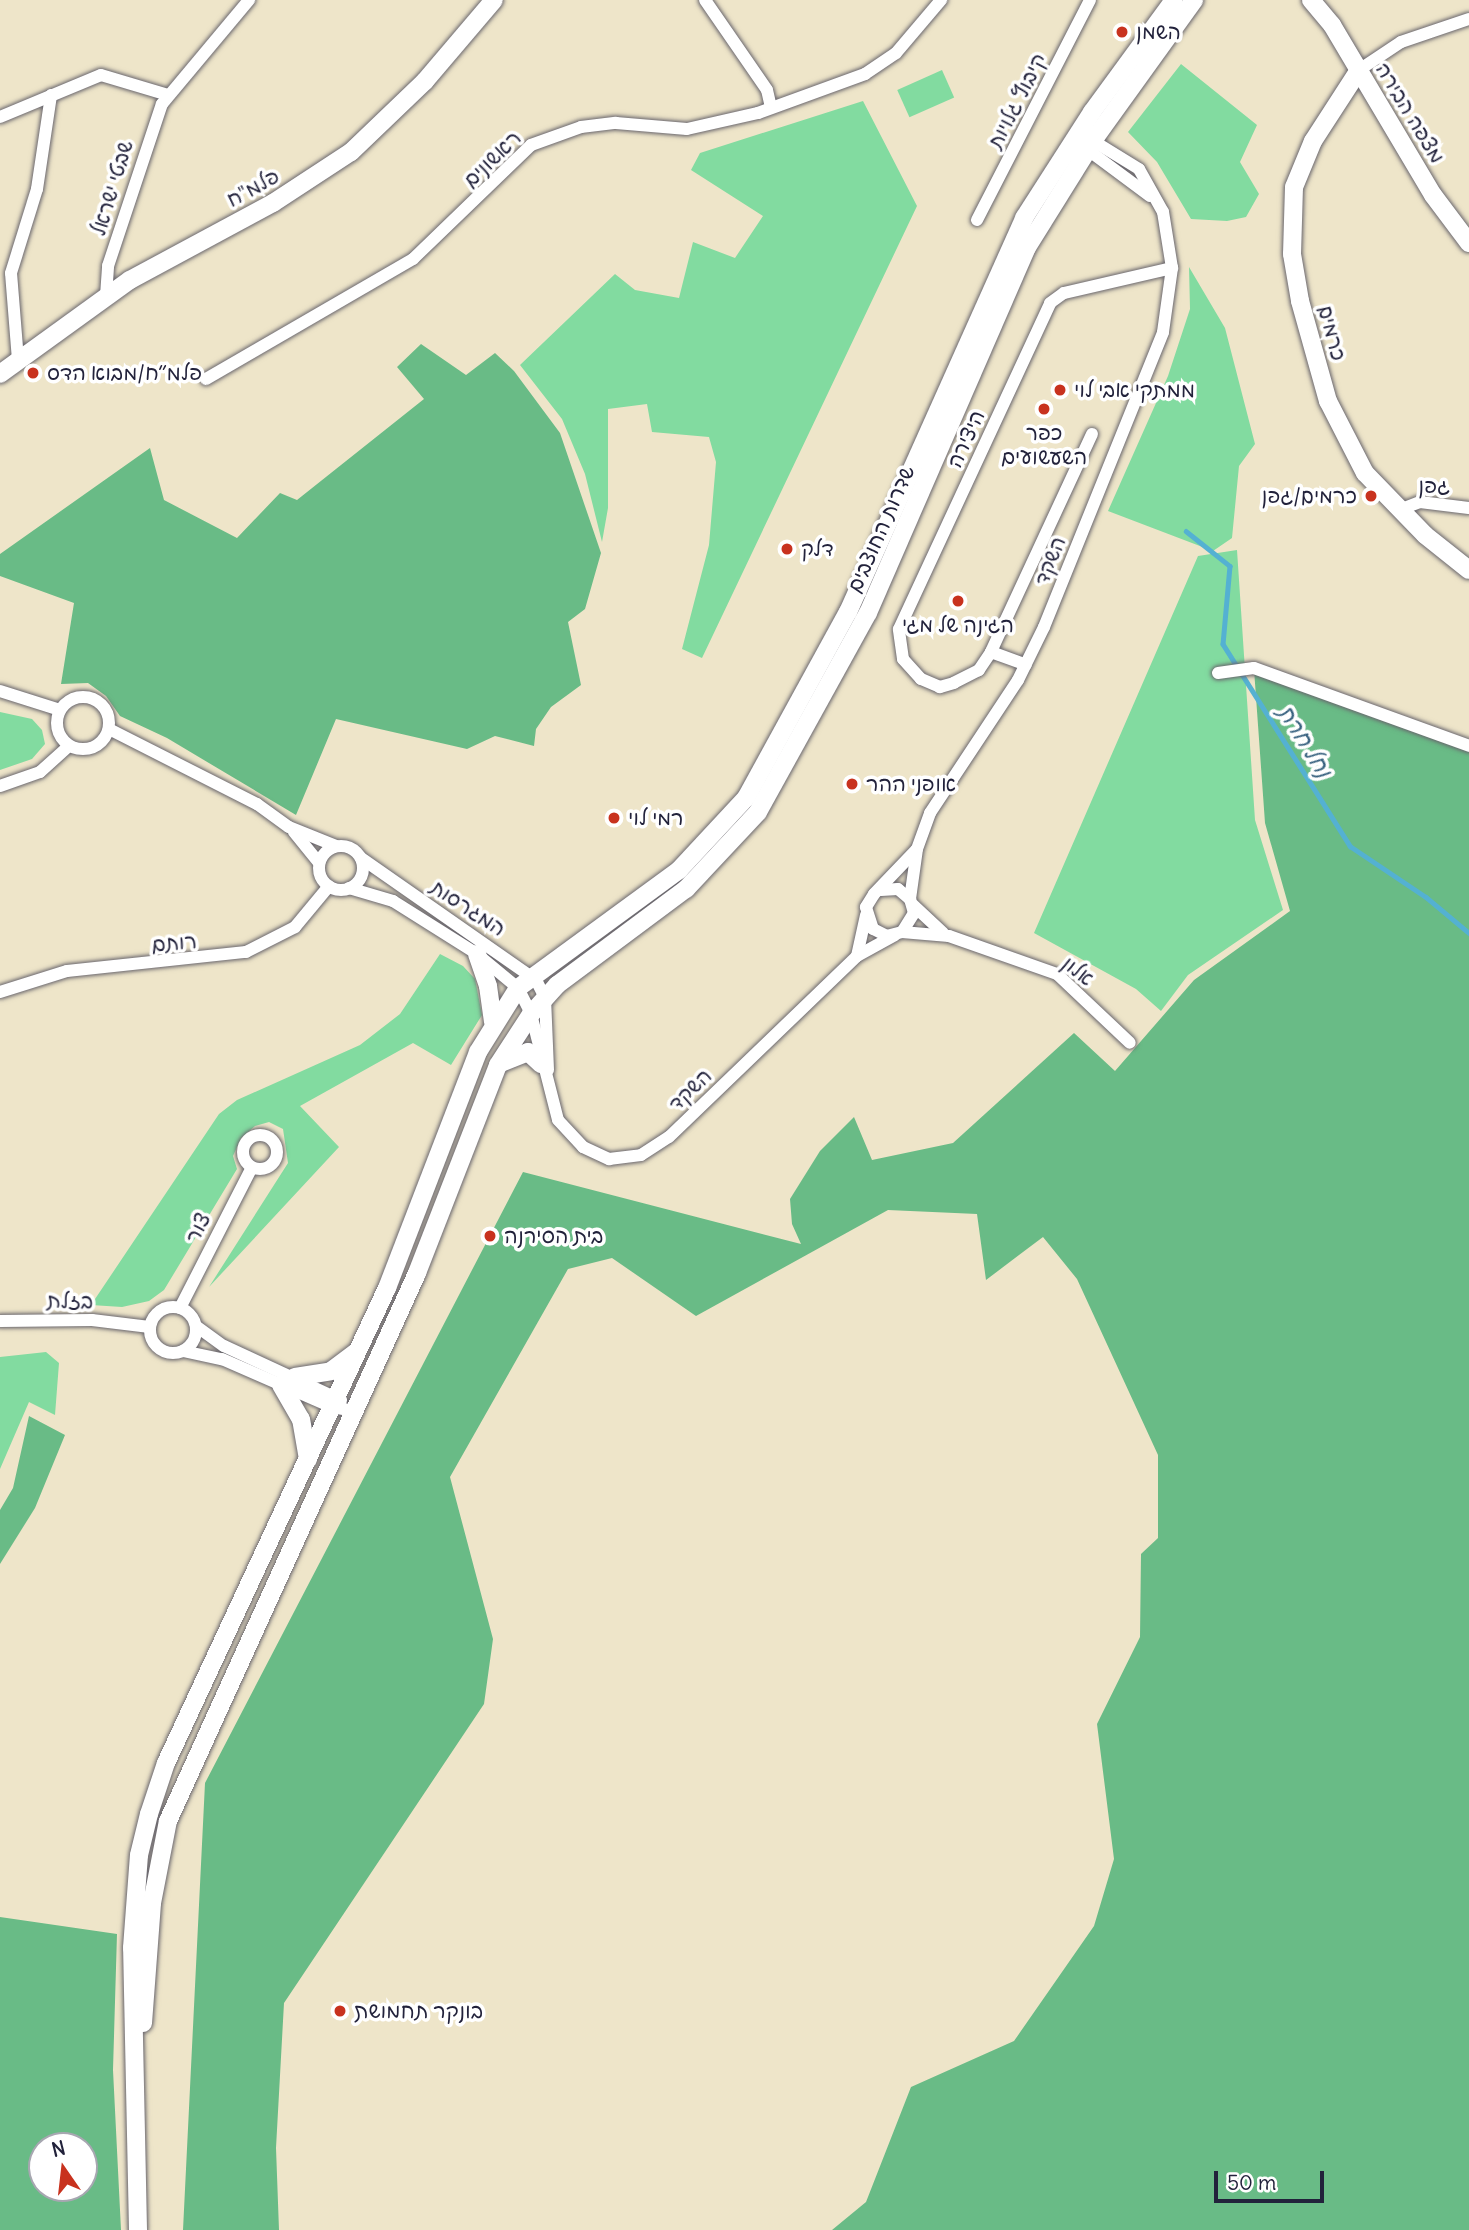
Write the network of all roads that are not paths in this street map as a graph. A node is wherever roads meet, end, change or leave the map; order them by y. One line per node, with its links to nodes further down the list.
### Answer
1 (248, 0): 12 (street, שבטי ישראל)
2 (494, 0): 19 (main road, פלמ"ח)
3 (705, 0): 13 (street)
4 (941, 0): 13 (street, ראשונים)
5 (1090, 0): 16 (street, קיבוץ גלויות)
6 (1174, 0): 15 (main road, שדרות החוצבים)
7 (1194, 0): 15 (main road, שדרות החוצבים)
8 (1311, 1): 10 (main road, מצפה הבירה)
9 (1469, 19): 10 (street)
10 (1359, 70): 17 (main road, מצפה הבירה); 25 (main road, כרמים)
11 (51, 95): 12 (street); 14 (street); 20 (street)
12 (167, 95): 19 (street, שבטי ישראל)
13 (771, 108): 22 (street, ראשונים)
14 (0, 117)
15 (1086, 141): 18 (street); 50 (main road, שדרות החוצבים); 52 (main road, שדרות החוצבים)
16 (977, 220)
17 (1469, 243)
18 (1172, 268): 27 (street, היצירה); 28 (street, השקד)
19 (106, 296): 20 (main road, פלמ"ח)
20 (18, 360): 21 (main road, פלמ"ח)
21 (0, 374)
22 (206, 379)
23 (1092, 433): 27 (street, היצירה)
24 (1469, 508): 25 (street, גפן)
25 (1399, 510): 26 (main road, כרמים)
26 (1469, 570)
27 (991, 652): 28 (street)
28 (1026, 665): 38 (street, השקד)
29 (1218, 673): 34 (street)
30 (0, 691): 31 (street)
31 (60, 710): 32 (street); 33 (street)
32 (109, 729): 33 (street); 36 (street)
33 (69, 746): 35 (street)
34 (1469, 746)
35 (0, 786)
36 (289, 827): 37 (street); 40 (street)
37 (336, 846): 39 (street); 40 (street)
38 (917, 849): 43 (street, השקד); 44 (street, השקד)
39 (361, 858): 42 (street); 50 (street, המגרסות)
40 (319, 863): 41 (street)
41 (329, 886): 42 (street); 51 (street, רותם)
42 (349, 888): 48 (street, המגרסות)
43 (881, 890): 44 (street); 45 (street)
44 (911, 902): 46 (street); 47 (street, אלון)
45 (866, 915): 46 (street); 49 (street)
46 (899, 934): 47 (street, אלון); 49 (street, השקד)
47 (949, 936): 55 (street, אלון)
48 (477, 954): 50 (street, המגרסות); 54 (main road)
49 (857, 956): 58 (street, השקד)
50 (524, 982): 52 (street, המגרסות); 53 (street, המגרסות); 54 (main road, שדרות החוצבים)
51 (0, 992)
52 (545, 998): 53 (main road, שדרות החוצבים); 58 (street, השקד)
53 (531, 1014): 56 (street, השקד); 57 (main road, שדרות החוצבים)
54 (493, 1022): 64 (main road, שדרות החוצבים)
55 (1130, 1043)
56 (541, 1064): 57 (main road); 58 (street, השקד)
57 (498, 1065): 68 (main road, שדרות החוצבים)
58 (549, 1088)
59 (251, 1167): 60 (street, צור)
60 (180, 1308): 62 (street); 63 (street)
61 (0, 1321): 62 (street, בזלת)
62 (144, 1326): 65 (street)
63 (196, 1326): 65 (street); 66 (street)
64 (360, 1349): 66 (main road); 67 (main road, שדרות החוצבים)
65 (183, 1351): 66 (street)
66 (288, 1381): 67 (street); 69 (main road)
67 (335, 1402): 68 (street); 69 (main road, שדרות החוצבים)
68 (355, 1411): 70 (main road, שדרות החוצבים)
69 (308, 1459): 70 (main road, שדרות החוצבים)
70 (134, 2145): 71 (main road)
71 (138, 2230)

